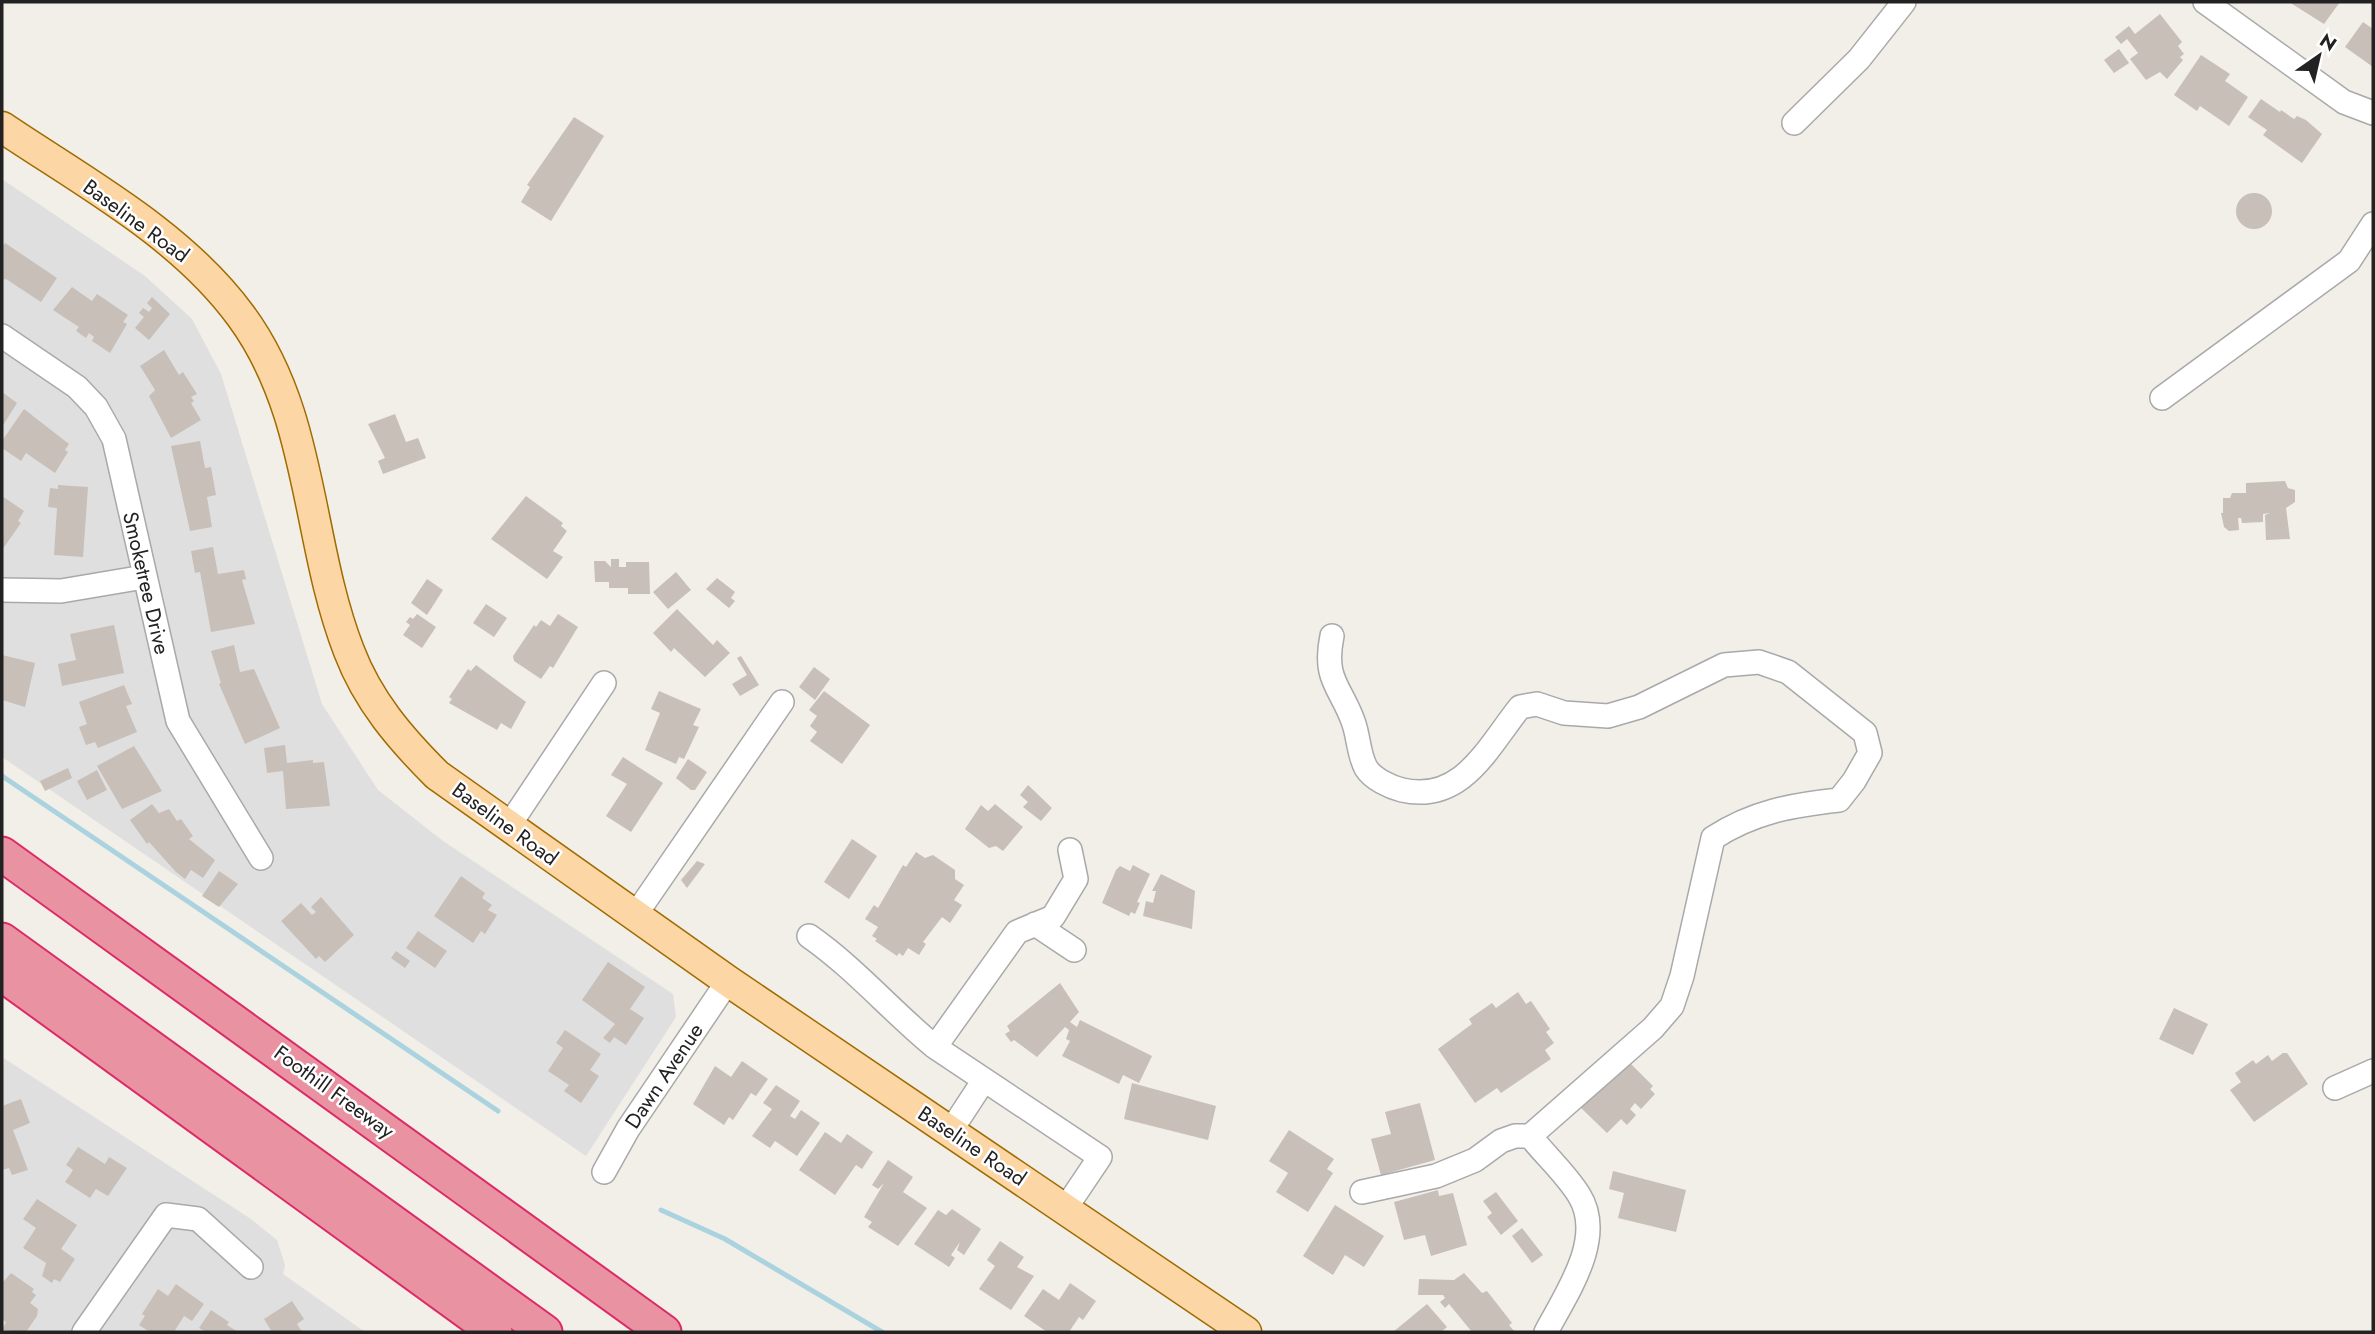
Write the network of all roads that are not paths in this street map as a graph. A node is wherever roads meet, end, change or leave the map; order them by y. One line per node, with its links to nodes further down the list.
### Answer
1 (1903, 2): 4 (street)
2 (2205, 2): 3 (street)
3 (2373, 113)
4 (1794, 123)
5 (2, 127): 14 (main road, Baseline Road)
6 (2373, 224): 8 (street)
7 (2, 336): 9 (street, Smoketree Drive)
8 (2162, 398)
9 (144, 577): 10 (street); 17 (street, Smoketree Drive)
10 (2, 590)
11 (1332, 636): 31 (street)
12 (604, 683): 14 (street)
13 (782, 702): 19 (street)
14 (508, 827): 19 (main road, Baseline Road)
15 (1070, 850): 20 (street)
16 (2, 855): 40 (highway, Foothill Freeway)
17 (261, 858)
18 (2, 879): 39 (highway)
19 (634, 917): 25 (main road, Baseline Road)
20 (1035, 924): 23 (street); 26 (street)
21 (809, 936): 26 (street)
22 (2, 940): 38 (highway)
23 (1074, 950)
24 (2, 974): 37 (highway)
25 (727, 981): 30 (main road, Baseline Road); 32 (street, Dawn Avenue)
26 (936, 1047): 28 (street)
27 (2373, 1071): 29 (street)
28 (984, 1080): 30 (street); 34 (street)
29 (2335, 1088)
30 (950, 1132): 34 (main road, Baseline Road)
31 (1530, 1136): 33 (street); 42 (street)
32 (604, 1172)
33 (1362, 1192)
34 (1065, 1209): 41 (main road, Baseline Road)
35 (251, 1267): 36 (street)
36 (84, 1332)
37 (495, 1332)
38 (545, 1332)
39 (628, 1332)
40 (664, 1332)
41 (1246, 1332)
42 (1546, 1332)

